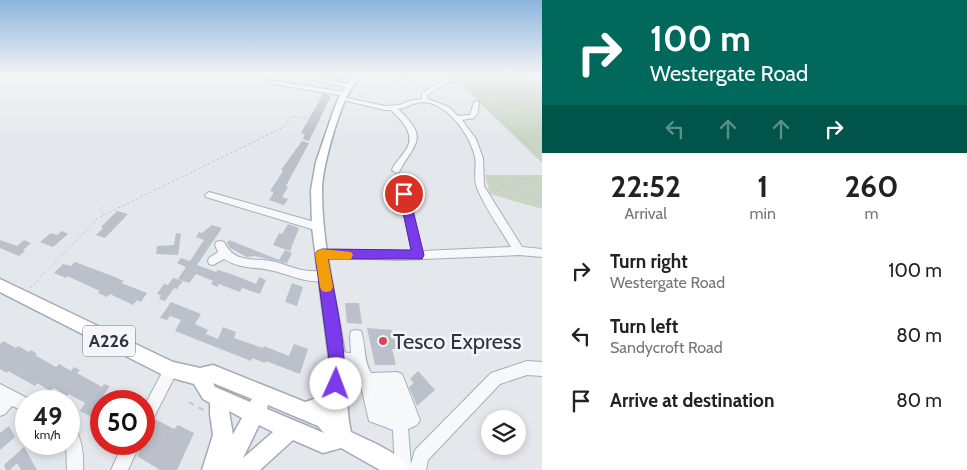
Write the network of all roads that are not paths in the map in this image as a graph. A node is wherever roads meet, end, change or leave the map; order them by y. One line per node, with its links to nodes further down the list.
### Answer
1 (348, 96): 13 (main road)
2 (351, 96): 6 (street)
3 (424, 96): 4 (street)
4 (425, 100): 6 (street); 7 (street)
5 (480, 102): 7 (street)
6 (394, 109): 8 (street)
7 (457, 118): 14 (street)
8 (396, 170)
9 (404, 194): 17 (street)
10 (209, 196): 11 (street)
11 (220, 198): 12 (street); 13 (street)
12 (213, 207)
13 (318, 227): 16 (main road)
14 (519, 251): 15 (street); 17 (street)
15 (542, 253)
16 (322, 254): 17 (street); 19 (main road)
17 (418, 255)
18 (213, 261): 19 (street)
19 (325, 276): 22 (main road)
20 (0, 285): 25 (main road, A226)
21 (356, 336): 23 (street)
22 (337, 359): 23 (street); 28 (main road)
23 (359, 360): 27 (street)
24 (542, 369): 48 (street)
25 (171, 370): 26 (main road, A226); 32 (street)
26 (200, 377): 30 (main road, A226); 31 (main road)
27 (379, 379): 36 (street); 36 (street)
28 (336, 384): 34 (main road); 38 (main road)
29 (5, 394): 33 (street)
30 (264, 395): 34 (main road, A226); 35 (main road)
31 (220, 398): 35 (main road); 43 (main road)
32 (155, 401)
33 (0, 409)
34 (305, 411): 38 (main road, A226)
35 (256, 414): 37 (main road); 44 (main road)
36 (394, 423): 47 (street)
37 (291, 429): 38 (main road); 45 (main road)
38 (342, 438): 46 (main road, A226)
39 (76, 455): 41 (street)
40 (126, 455): 42 (street)
41 (75, 470)
42 (120, 470)
43 (212, 470)
44 (226, 470)
45 (245, 470)
46 (399, 470)
47 (403, 470)
48 (418, 470)

